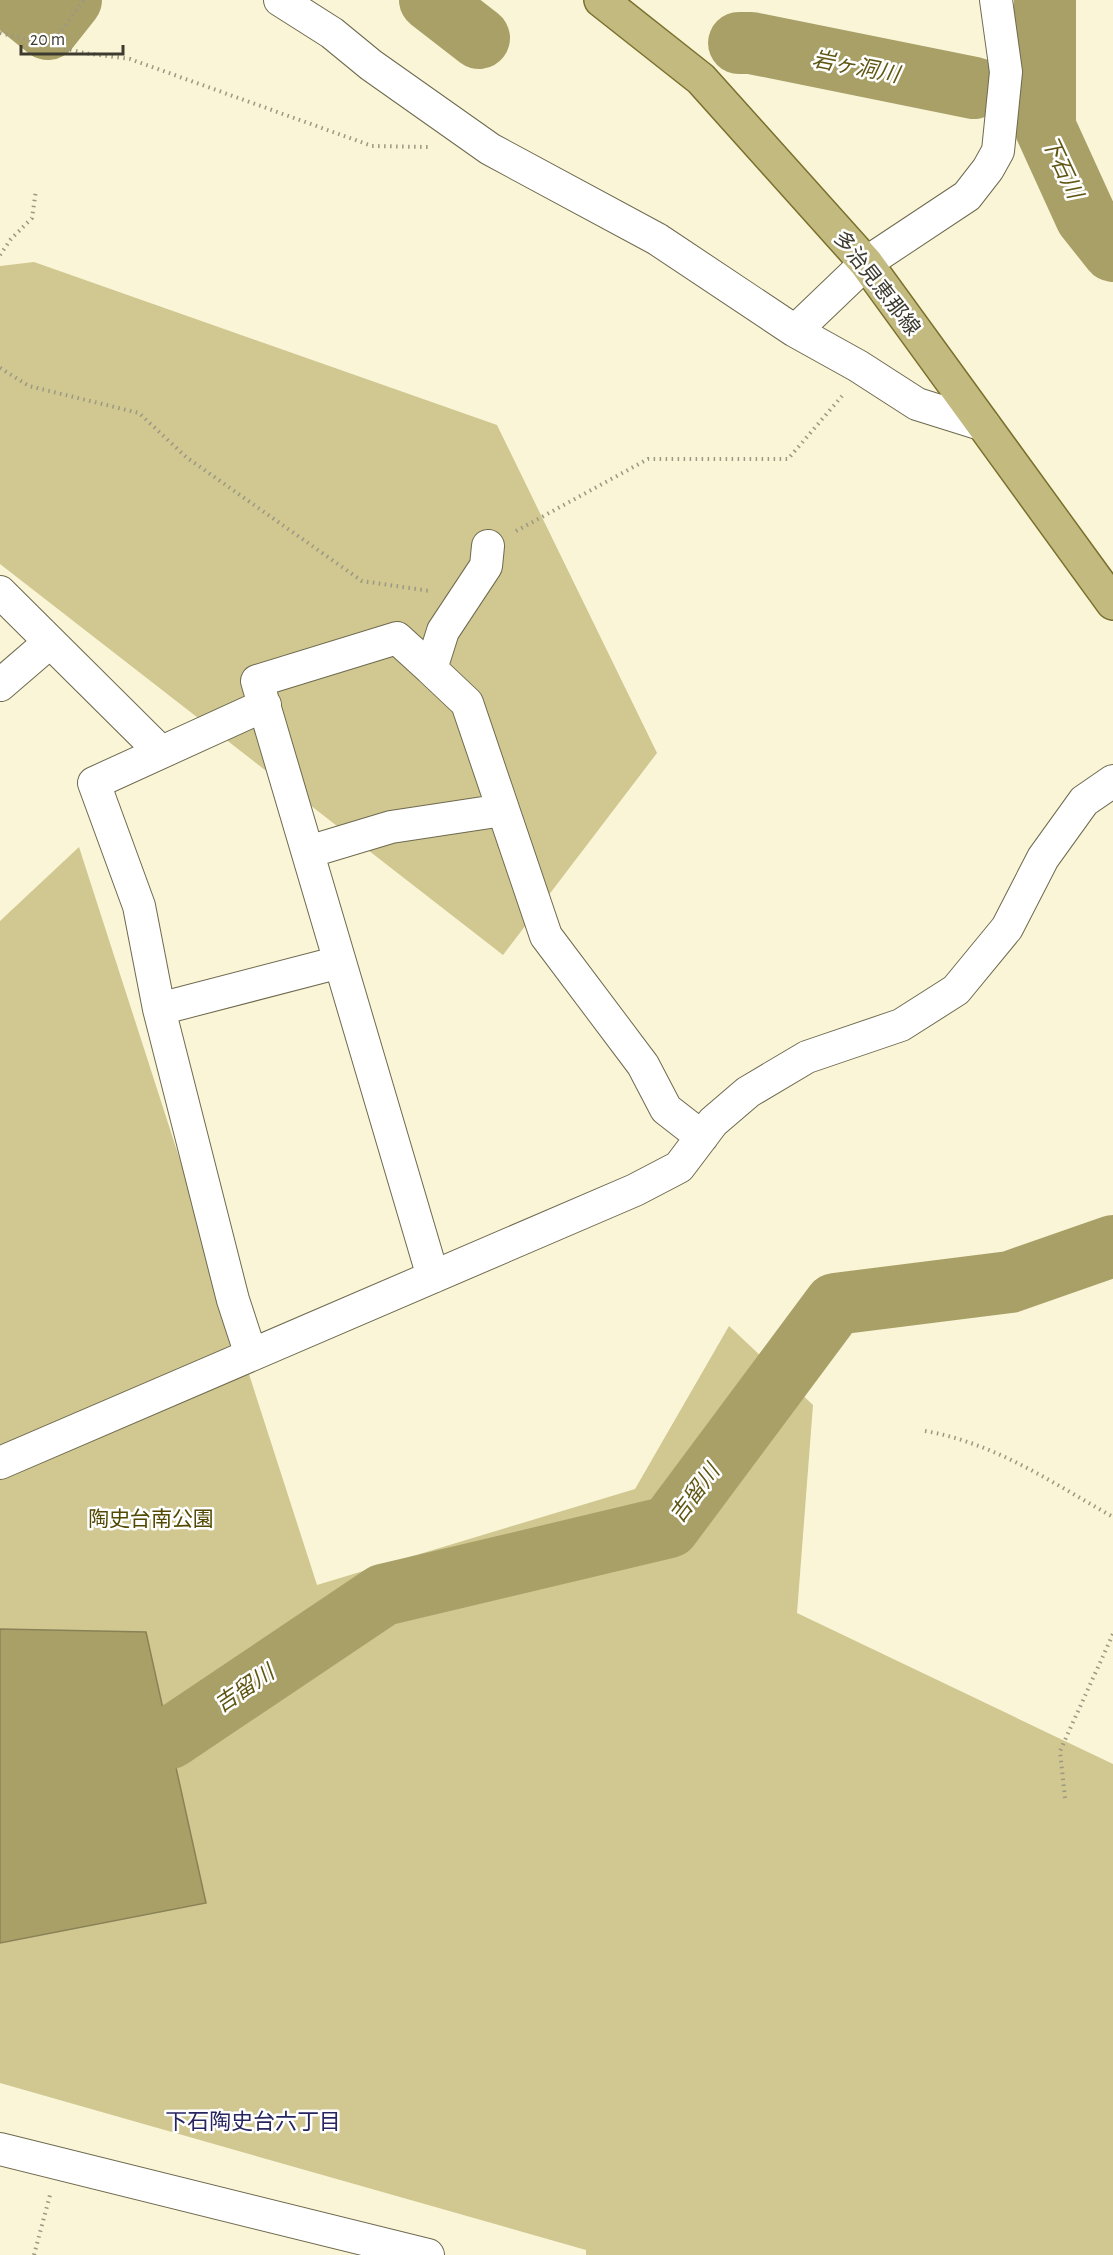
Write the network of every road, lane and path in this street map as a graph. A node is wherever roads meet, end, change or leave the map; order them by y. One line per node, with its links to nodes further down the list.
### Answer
1 (84, 0): 6 (path)
2 (280, 0): 11 (street)
3 (601, 0): 10 (main road, 多治見恵那線)
4 (996, 0): 10 (street)
5 (0, 33): 6 (path)
6 (51, 45): 7 (path)
7 (431, 147)
8 (36, 190): 9 (path)
9 (0, 255)
10 (866, 263): 11 (street); 14 (main road, 多治見恵那線)
11 (795, 331): 14 (street)
12 (0, 368): 17 (path)
13 (846, 388): 15 (path)
14 (984, 425): 18 (main road, 多治見恵那線)
15 (488, 546): 20 (street)
16 (0, 592): 19 (street)
17 (437, 592)
18 (1113, 603)
19 (50, 642): 21 (street); 23 (street)
20 (431, 669): 22 (street); 25 (street)
21 (0, 685)
22 (264, 705): 23 (street); 26 (street)
23 (160, 752): 28 (street)
24 (1113, 782): 29 (street)
25 (503, 810): 26 (street); 29 (street)
26 (308, 852): 27 (street)
27 (340, 962): 28 (street); 30 (street)
28 (159, 1010): 31 (street)
29 (702, 1137): 30 (street)
30 (433, 1277): 31 (street)
31 (251, 1355): 33 (street)
32 (925, 1431): 34 (path)
33 (0, 1463)
34 (1113, 1517)
35 (1113, 1634): 36 (path)
36 (1065, 1798)
37 (0, 2149): 38 (street)
38 (57, 2163): 39 (path); 40 (street)
39 (34, 2255)
40 (428, 2255)

